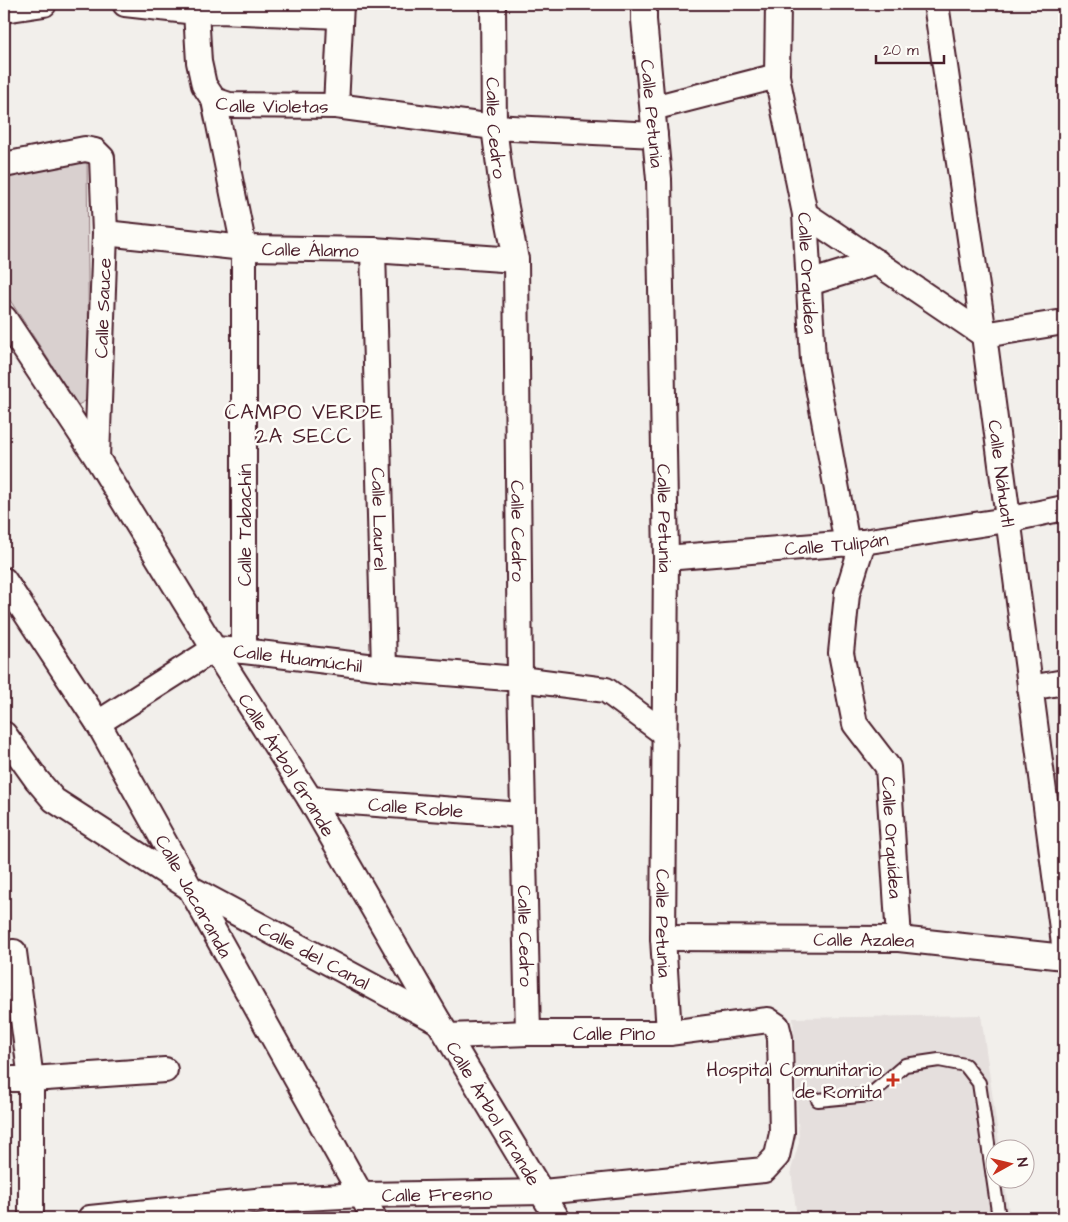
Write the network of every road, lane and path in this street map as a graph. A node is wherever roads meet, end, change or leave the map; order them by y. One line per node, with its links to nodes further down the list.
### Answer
1 (33, 4): 7 (street)
2 (125, 4): 9 (street)
3 (493, 4): 14 (street, Calle Cedro)
4 (644, 4): 13 (street, Calle Petunia)
5 (778, 4): 10 (street, Calle Orquídea)
6 (936, 4): 26 (street, Calle Náhuatl)
7 (4, 10)
8 (341, 10): 9 (street); 12 (street)
9 (196, 12): 11 (street, Calle Violetas)
10 (777, 76): 13 (street); 17 (street, Calle Orquídea)
11 (214, 100): 12 (street, Calle Violetas); 19 (street, Calle Tabachín)
12 (336, 106): 14 (street, Calle Violetas)
13 (653, 108): 15 (street, Calle Petunia)
14 (494, 127): 15 (street, Calle Violetas); 21 (street, Calle Cedro)
15 (655, 134): 31 (street, Calle Petunia)
16 (4, 164): 18 (street, Calle Sauce)
17 (805, 214): 22 (street); 23 (street, Calle Orquídea)
18 (105, 233): 19 (street, Calle Álamo); 27 (street, Calle Sauce)
19 (244, 248): 20 (street, Calle Álamo); 34 (street, Calle Tabachín)
20 (373, 250): 21 (street, Calle Álamo); 35 (street, Calle Laurel)
21 (516, 260): 36 (street, Calle Cedro)
22 (877, 262): 23 (street); 26 (street)
23 (809, 283): 30 (street, Calle Orquídea)
24 (4, 318): 27 (street, Calle Árbol Grande)
25 (1064, 322): 26 (street)
26 (984, 335): 29 (street, Calle Náhuatl)
27 (97, 458): 33 (street, Calle Árbol Grande)
28 (1064, 508): 29 (street, Calle Tulipán)
29 (1007, 520): 30 (street, Calle Tulipán); 38 (street, Calle Náhuatl)
30 (855, 543): 31 (street, Calle Tulipán); 47 (street, Calle Orquídea)
31 (666, 558): 40 (street, Calle Petunia)
32 (4, 580): 39 (street, Calle Jacaranda)
33 (214, 649): 34 (street, Calle Huamúchil); 39 (street, Calle Huamúchil); 42 (street, Calle Árbol Grande)
34 (244, 651): 35 (street, Calle Huamúchil)
35 (384, 668): 36 (street, Calle Huamúchil)
36 (520, 680): 40 (street, Calle Huamúchil); 43 (street, Calle Cedro)
37 (1064, 682): 38 (street)
38 (1030, 688): 44 (street, Calle Náhuatl)
39 (98, 723): 45 (street, Calle Jacaranda)
40 (664, 733): 46 (street, Calle Petunia)
41 (4, 734): 45 (street, Calle del Canal)
42 (310, 799): 43 (street, Calle Roble); 51 (street, Calle Árbol Grande)
43 (522, 815): 53 (street, Calle Cedro)
44 (1059, 865): 48 (street, Calle Náhuatl)
45 (190, 888): 51 (street, Calle del Canal); 60 (street, Calle Jacaranda)
46 (663, 938): 47 (street, Calle Azalea); 52 (street, Calle Petunia)
47 (899, 939): 50 (street, Calle Azalea)
48 (1064, 944)
49 (14, 952): 56 (street)
50 (1064, 957)
51 (444, 1029): 53 (street, Calle Pino); 59 (street, Calle Árbol Grande)
52 (669, 1033): 53 (street, Calle Pino); 58 (street, Calle Pino)
53 (528, 1034)
54 (165, 1070): 56 (street)
55 (4, 1078): 56 (street)
56 (31, 1079): 61 (street)
57 (818, 1100): 65 (lane)
58 (777, 1156): 59 (street, Calle Fresno)
59 (543, 1192): 60 (street, Calle Fresno); 64 (street, Calle Árbol Grande)
60 (362, 1195): 62 (street, Calle Fresno); 63 (street, Calle Jacaranda)
61 (32, 1218)
62 (90, 1218)
63 (374, 1218)
64 (557, 1218)
65 (1000, 1218)

